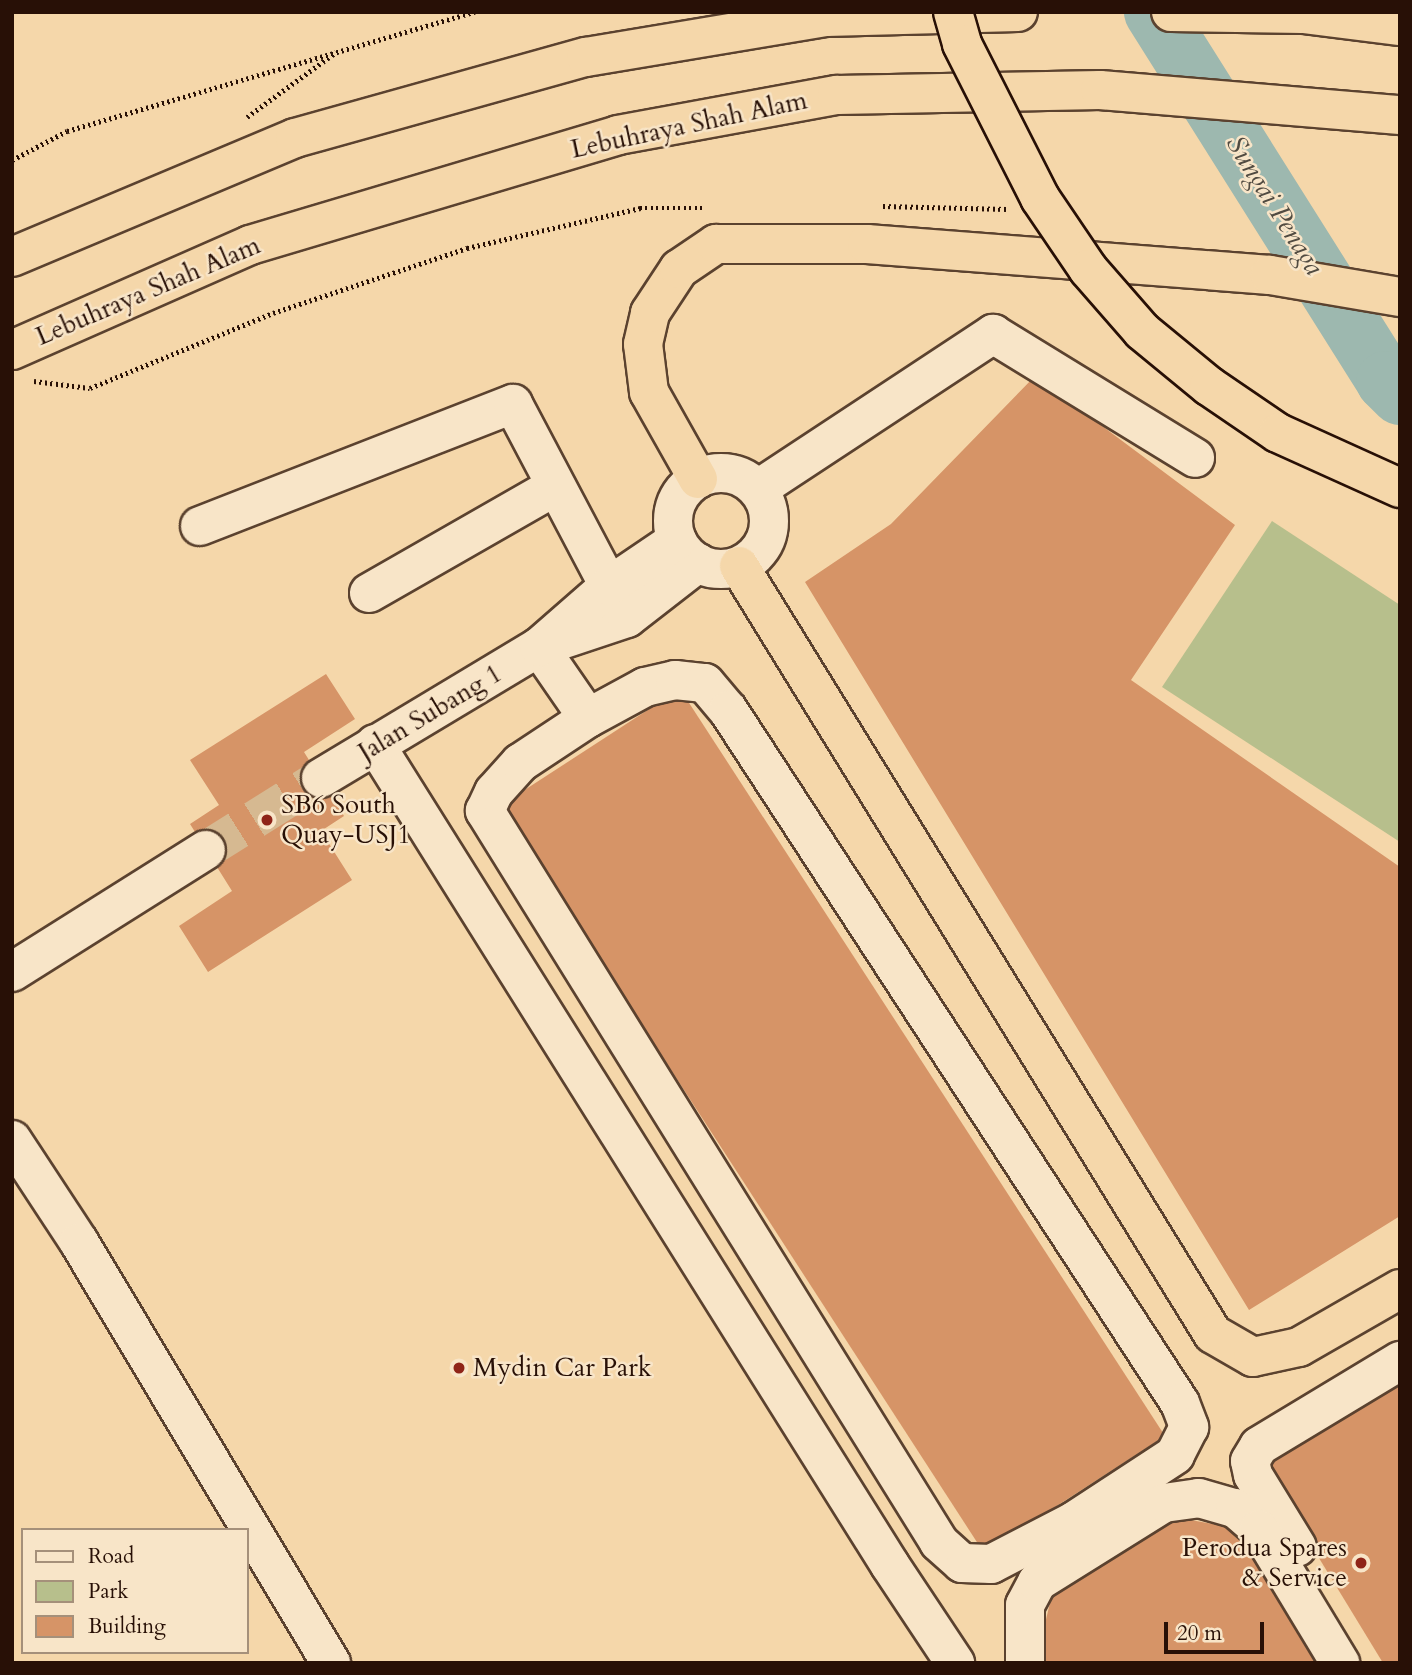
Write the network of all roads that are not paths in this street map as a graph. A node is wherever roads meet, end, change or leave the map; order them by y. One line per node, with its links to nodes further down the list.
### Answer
1 (953, 12): 12 (highway, bridge)
2 (1018, 12): 6 (highway)
3 (1171, 12): 4 (highway)
4 (1400, 26)
5 (1400, 115): 8 (highway, Lebuhraya Shah Alam)
6 (12, 257)
7 (1400, 297): 10 (highway)
8 (19, 365)
9 (1195, 458): 13 (street)
10 (698, 479): 13 (street); 15 (street)
11 (556, 486): 14 (street); 17 (street); 18 (street)
12 (1400, 488)
13 (758, 489): 16 (street)
14 (200, 526)
15 (688, 552): 16 (street); 17 (street); 19 (street)
16 (739, 565): 26 (highway)
17 (609, 586): 19 (street)
18 (369, 593)
19 (539, 647): 20 (street); 21 (street, Jalan Subang 1)
20 (588, 718): 20 (street)
21 (375, 744): 22 (street, Jalan Subang 1); 29 (street)
22 (321, 778)
23 (206, 850): 24 (street)
24 (12, 972)
25 (12, 1140): 28 (street)
26 (1400, 1289)
27 (1400, 1362): 32 (street)
28 (331, 1663)
29 (956, 1663)
30 (1025, 1663): 31 (street)
31 (1340, 1663)
32 (1367, 1663)

